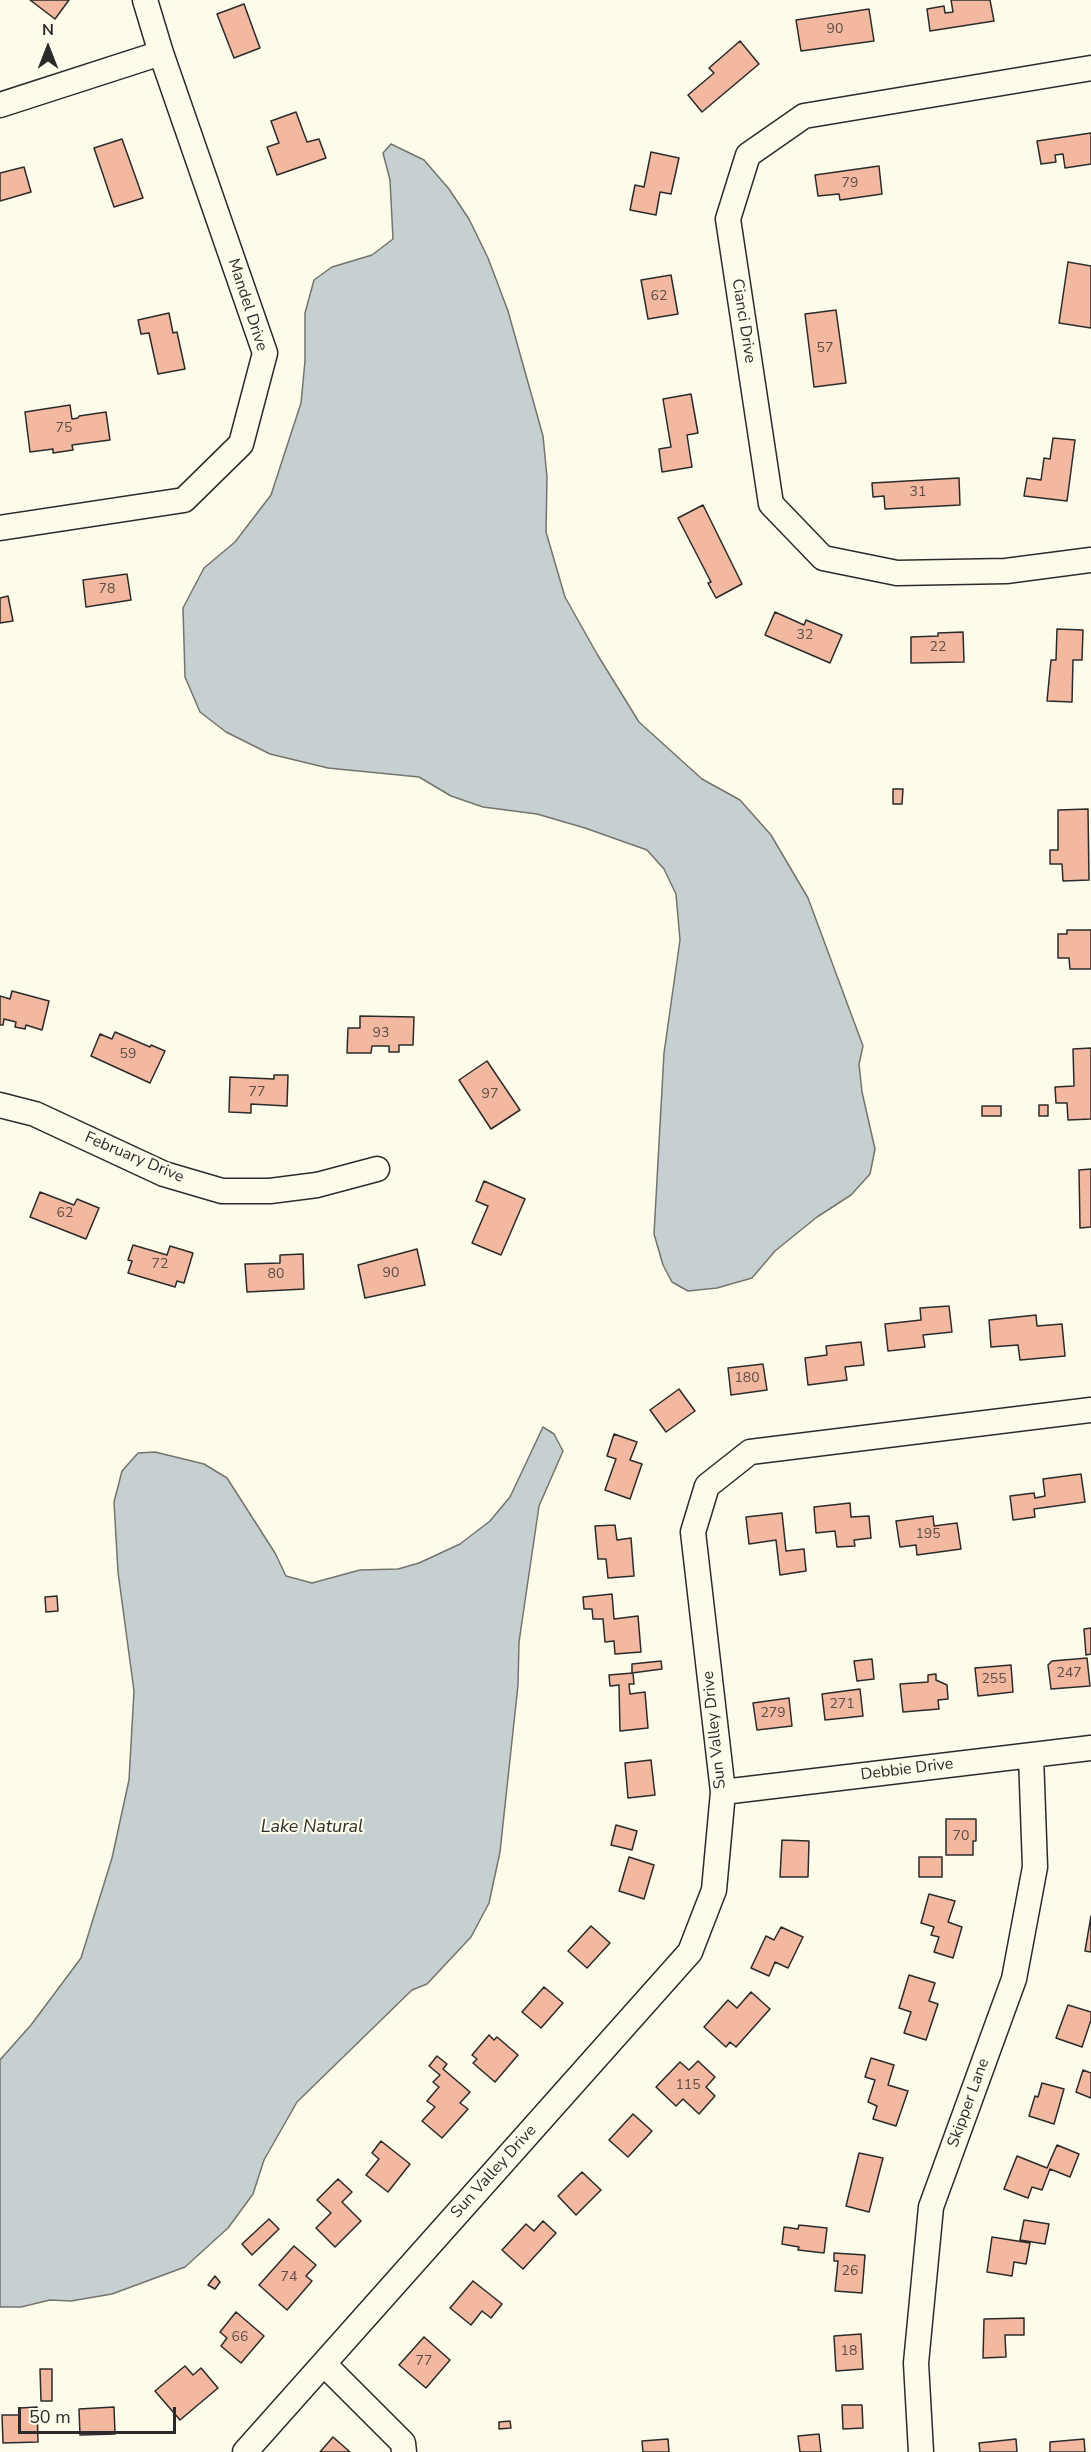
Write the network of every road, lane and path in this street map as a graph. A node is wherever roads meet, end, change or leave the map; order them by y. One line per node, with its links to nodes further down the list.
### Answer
1 (145, 0): 2 (street, Mandel Drive)
2 (161, 53): 4 (street); 5 (street, Mandel Drive)
3 (1091, 68): 6 (street, Cianci Drive)
4 (0, 105)
5 (0, 528)
6 (1091, 560)
7 (0, 1105): 8 (street, February Drive)
8 (377, 1169)
9 (1091, 1410): 12 (street, Sun Valley Drive)
10 (1091, 1748): 11 (street, Debbie Drive)
11 (1031, 1756): 12 (street, Debbie Drive); 16 (street, Skipper Lane)
12 (723, 1792): 13 (street, Sun Valley Drive)
13 (324, 2364): 14 (street, Sun Valley Drive); 15 (street)
14 (245, 2452)
15 (404, 2452)
16 (921, 2452)

